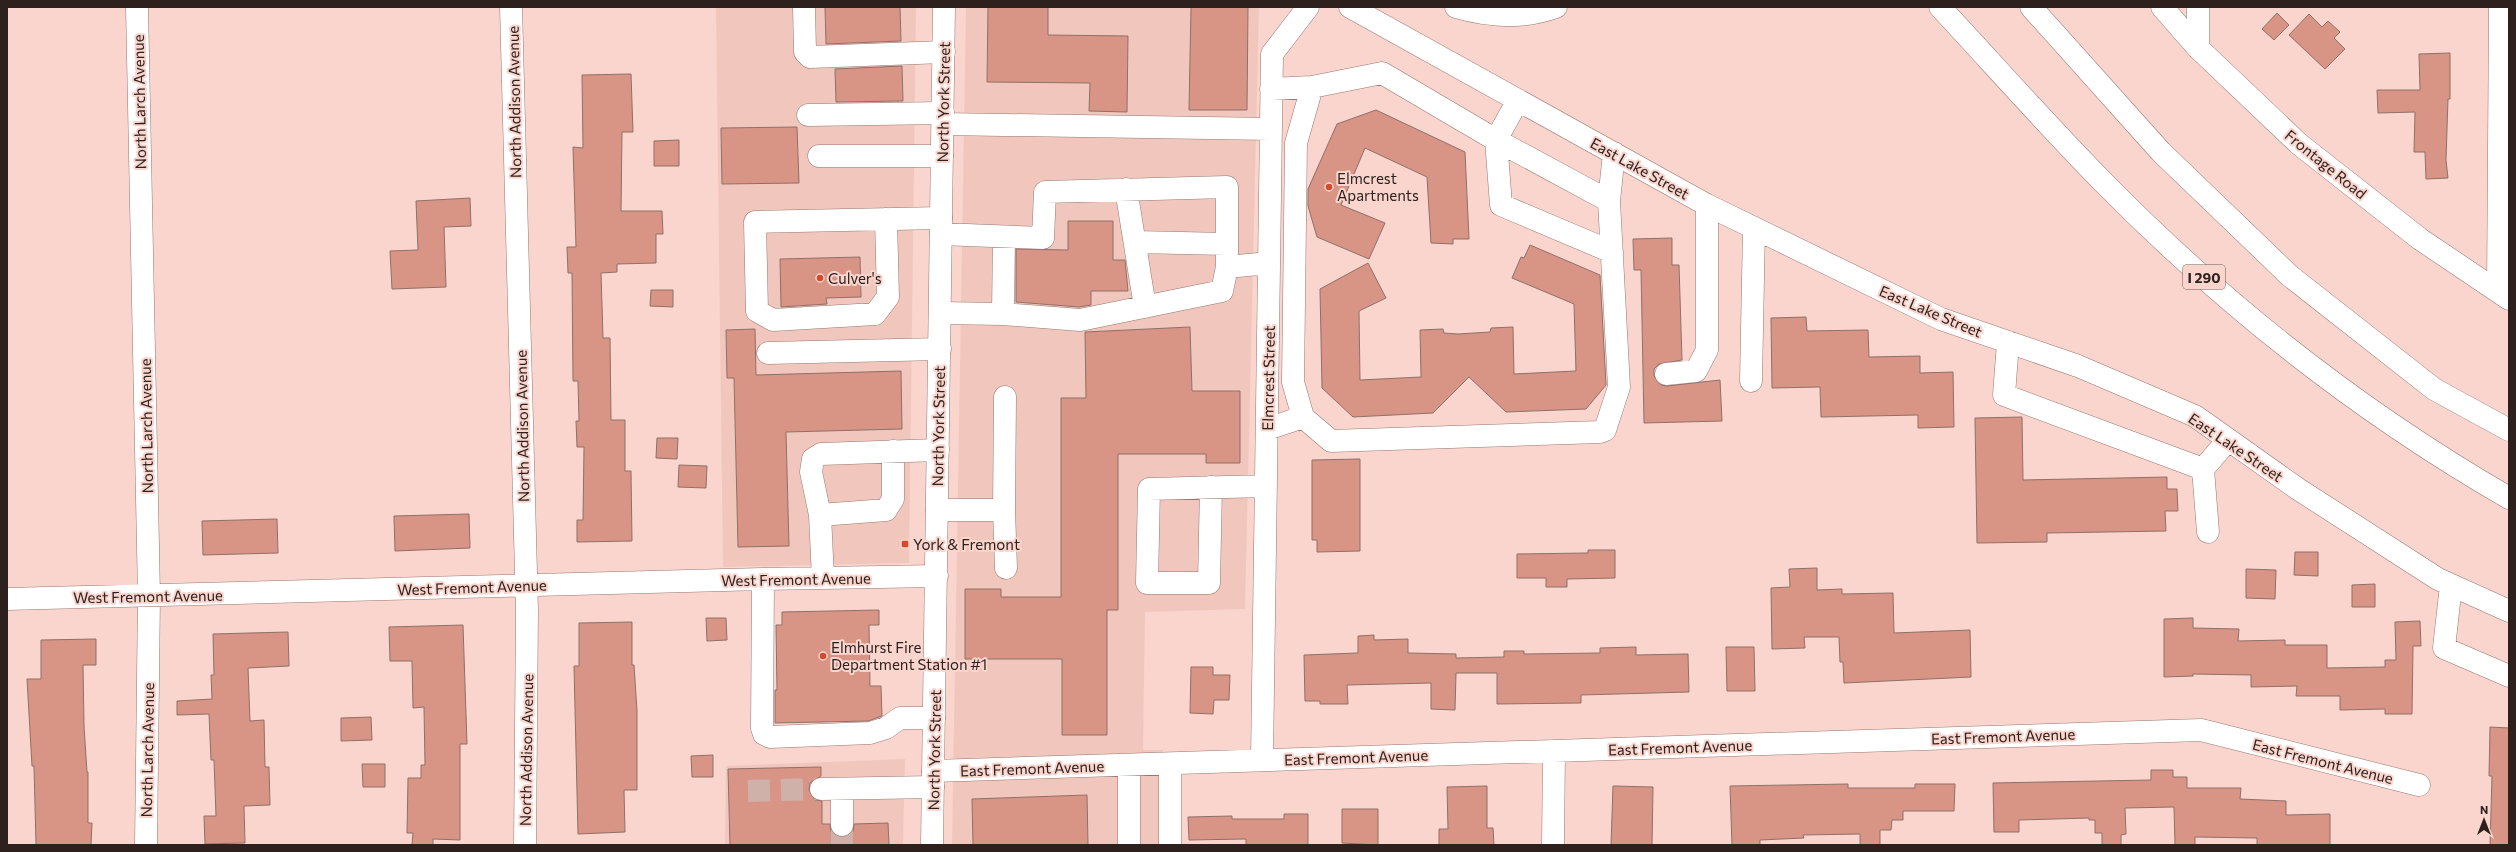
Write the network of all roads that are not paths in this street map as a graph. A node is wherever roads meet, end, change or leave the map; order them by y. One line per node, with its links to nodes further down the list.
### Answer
1 (137, 7): 68 (main road, North Larch Avenue)
2 (511, 7): 66 (main road, North Addison Avenue)
3 (804, 7): 15 (main road)
4 (944, 7): 15 (main road, North York Street)
5 (1308, 7): 17 (main road, Elmcrest Street)
6 (1350, 7): 18 (main road, East Lake Street)
7 (1456, 7): 8 (main road)
8 (1556, 7)
9 (1940, 7): 57 (main road, I 290)
10 (2031, 7): 50 (main road)
11 (2162, 7): 14 (main road, Frontage Road)
12 (2198, 7): 14 (main road)
13 (2500, 7): 38 (main road)
14 (2198, 48): 38 (main road, Frontage Road)
15 (944, 52): 20 (main road, North York Street)
16 (1312, 87): 17 (main road); 22 (main road); 48 (main road)
17 (1271, 89): 21 (main road, Elmcrest Street)
18 (1518, 100): 22 (main road); 23 (main road, East Lake Street)
19 (808, 115): 20 (main road)
20 (943, 118): 21 (main road); 25 (main road, North York Street)
21 (1271, 130): 36 (main road, Elmcrest Street)
22 (1496, 140): 27 (main road); 35 (main road)
23 (1614, 153): 27 (main road); 28 (main road, East Lake Street)
24 (819, 156): 25 (main road)
25 (942, 156): 30 (main road, North York Street)
26 (1126, 189): 32 (main road); 33 (main road); 34 (main road)
27 (1609, 201): 35 (main road)
28 (1707, 205): 31 (main road, East Lake Street); 45 (main road)
29 (886, 219): 29 (main road); 30 (main road)
30 (941, 226): 32 (main road); 40 (main road, North York Street)
31 (1754, 228): 42 (main road, East Lake Street); 46 (main road)
32 (1004, 237): 41 (main road)
33 (1136, 242): 34 (main road); 39 (main road)
34 (1226, 244): 37 (main road)
35 (1612, 252): 48 (main road)
36 (1269, 263): 37 (main road); 49 (main road, Elmcrest Street)
37 (1226, 267): 39 (main road)
38 (2504, 295)
39 (1145, 307): 41 (main road)
40 (940, 314): 41 (main road); 43 (main road, North York Street)
41 (1003, 314)
42 (2008, 342): 51 (main road, East Lake Street); 54 (main road)
43 (940, 349): 44 (main road); 52 (main road, North York Street)
44 (768, 353)
45 (1666, 374)
46 (1751, 381)
47 (1005, 397): 59 (main road)
48 (1303, 417): 49 (main road)
49 (1267, 429): 55 (main road, Elmcrest Street)
50 (2509, 430)
51 (2228, 440): 54 (main road); 67 (main road, East Lake Street)
52 (938, 450): 53 (main road); 58 (main road, North York Street)
53 (893, 451): 60 (main road); 60 (main road)
54 (2203, 469): 61 (main road)
55 (1266, 486): 56 (main road); 74 (main road, Elmcrest Street)
56 (1211, 487): 56 (main road)
57 (2509, 498)
58 (937, 510): 59 (main road); 63 (main road, North York Street)
59 (1004, 510): 62 (main road)
60 (820, 515): 64 (main road)
61 (2208, 532)
62 (1006, 568)
63 (937, 576): 64 (main road, West Fremont Avenue); 72 (main road, North York Street)
64 (823, 578): 65 (main road, West Fremont Avenue)
65 (763, 579): 66 (main road, West Fremont Avenue); 72 (main road)
66 (526, 585): 68 (main road, West Fremont Avenue); 81 (main road, North Addison Avenue)
67 (2451, 585): 70 (main road, East Lake Street); 71 (main road)
68 (150, 596): 69 (main road, West Fremont Avenue); 80 (main road, North Larch Avenue)
69 (7, 599)
70 (2509, 611)
71 (2509, 676)
72 (934, 718): 77 (main road, North York Street)
73 (1554, 751): 74 (main road, East Fremont Avenue); 78 (main road, East Fremont Avenue); 85 (main road)
74 (1262, 760): 75 (main road, East Fremont Avenue)
75 (1170, 764): 76 (main road, East Fremont Avenue); 84 (main road)
76 (1129, 765): 77 (main road, East Fremont Avenue); 83 (main road)
77 (933, 779): 79 (main road, East Fremont Avenue); 82 (main road, North York Street)
78 (2419, 785)
79 (842, 825)
80 (146, 845)
81 (525, 845)
82 (932, 845)
83 (1129, 845)
84 (1170, 845)
85 (1552, 845)

